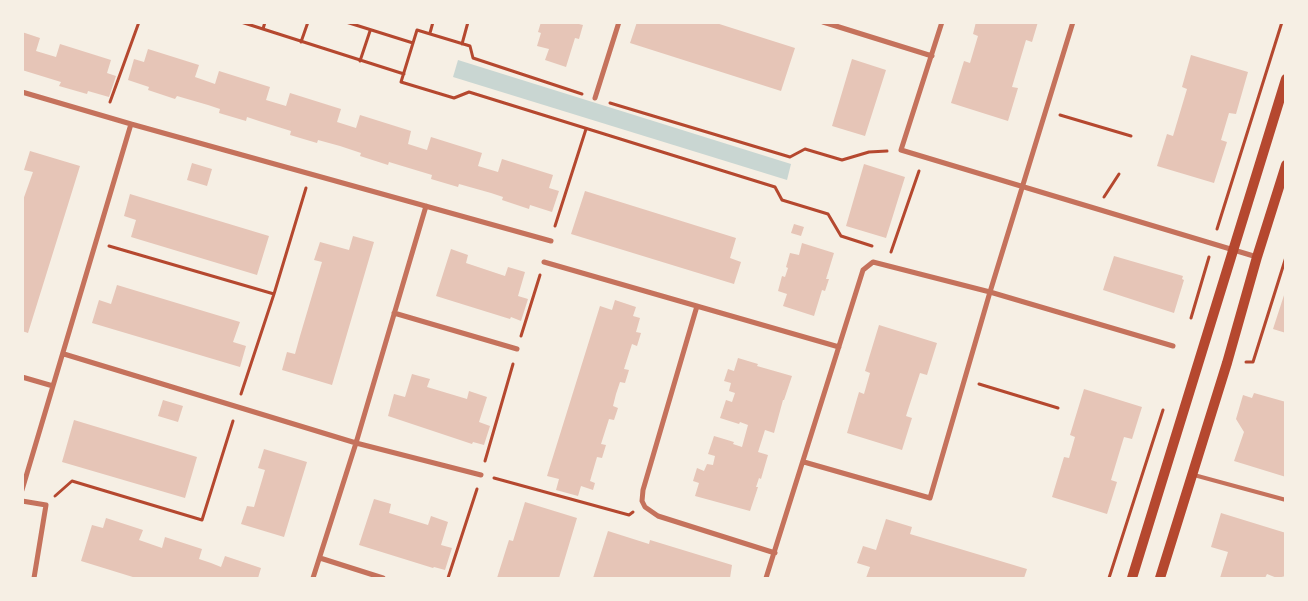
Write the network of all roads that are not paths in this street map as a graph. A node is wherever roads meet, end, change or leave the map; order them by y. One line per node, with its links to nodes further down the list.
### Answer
1 (619, 22): 8 (street)
2 (823, 22): 5 (street)
3 (942, 22): 5 (street)
4 (1073, 22): 11 (street)
5 (932, 56): 11 (street)
6 (1286, 79): 14 (main road)
7 (22, 92): 9 (street)
8 (595, 98)
9 (131, 124): 12 (street); 23 (street)
10 (1286, 165): 15 (main road)
11 (1022, 187): 14 (street); 17 (street)
12 (426, 206): 13 (street); 19 (street)
13 (551, 241)
14 (1233, 249): 15 (street); 39 (main road)
15 (1256, 257): 29 (main road)
16 (544, 262): 18 (street)
17 (990, 292): 20 (street); 21 (street); 27 (street)
18 (697, 306): 21 (street); 33 (street)
19 (394, 313): 22 (street); 26 (street)
20 (1173, 346)
21 (840, 347): 27 (street)
22 (517, 349)
23 (64, 354): 25 (street); 26 (street)
24 (22, 377): 25 (street)
25 (53, 386): 30 (street)
26 (356, 443): 28 (street); 34 (street)
27 (804, 462): 33 (street)
28 (481, 475)
29 (1192, 475): 31 (lane); 40 (main road)
30 (22, 490)
31 (1286, 500)
32 (22, 501): 35 (street)
33 (775, 552): 38 (street)
34 (320, 558): 36 (street); 37 (street)
35 (34, 578)
36 (313, 578)
37 (383, 578)
38 (766, 578)
39 (1132, 578)
40 (1160, 578)

